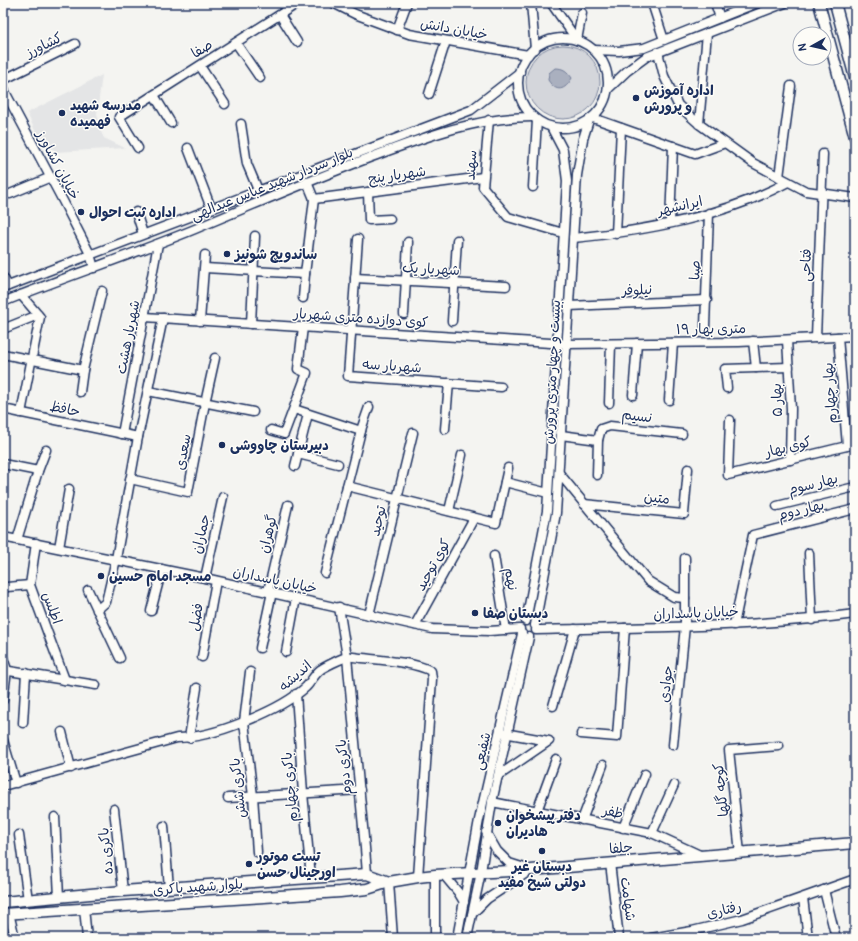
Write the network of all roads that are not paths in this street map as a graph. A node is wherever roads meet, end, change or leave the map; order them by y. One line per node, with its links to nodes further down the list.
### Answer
1 (298, 3): 13 (street, صفا)
2 (333, 3): 15 (street, خیابان دانش)
3 (407, 3): 15 (street)
4 (531, 3): 23 (street)
5 (551, 3): 17 (street)
6 (652, 3): 18 (street)
7 (716, 3): 14 (street)
8 (757, 3): 14 (street)
9 (785, 3): 16 (street)
10 (819, 3): 47 (main road)
11 (835, 3): 27 (main road)
12 (582, 13): 17 (street)
13 (280, 15): 20 (street); 21 (street, صفا)
14 (720, 18): 18 (street)
15 (397, 30): 19 (street, خیابان دانش)
16 (707, 33): 25 (street); 44 (street)
17 (577, 40): 23 (street); 24 (street)
18 (664, 40): 24 (street)
19 (446, 41): 26 (street, خیابان دانش); 36 (street)
20 (297, 42)
21 (236, 43): 28 (street, صفا); 30 (street)
22 (75, 44): 32 (street, کشاورز)
23 (535, 49): 26 (street)
24 (594, 50): 35 (street)
25 (658, 52): 35 (street); 44 (street)
26 (528, 55): 29 (street)
27 (853, 61): 31 (main road)
28 (200, 66): 37 (street, صفا); 38 (street)
29 (520, 72): 39 (street); 59 (street, بلوار سردار شهید عباس عبدالهی)
30 (260, 78)
31 (855, 78)
32 (3, 80)
33 (791, 86): 55 (street)
34 (3, 88): 53 (street, خیابان کشاورز)
35 (608, 89): 40 (street)
36 (429, 94)
37 (154, 95): 42 (street); 50 (street, صفا)
38 (225, 104)
39 (535, 118): 41 (street, بلوار سردار شهید عباس عبدالهی); 45 (street); 58 (street)
40 (591, 119): 45 (street); 46 (street); 74 (street, بیست و چهار متری پرورش)
41 (489, 120): 54 (street, سهند); 56 (street, بلوار سردار شهید عباس عبدالهی)
42 (171, 122)
43 (241, 124): 59 (street)
44 (699, 124): 48 (street)
45 (551, 127): 70 (street, بیست و چهار متری پرورش)
46 (621, 128): 49 (street); 72 (street)
47 (855, 137)
48 (725, 144): 49 (street); 55 (street)
49 (673, 146): 69 (street)
50 (138, 148)
51 (188, 148): 65 (street)
52 (823, 154): 61 (street, فتاحی)
53 (51, 177): 62 (street); 79 (street, خیابان کشاورز)
54 (483, 177): 60 (street, شهریار پنج); 70 (street, سهند)
55 (779, 177): 57 (street)
56 (306, 182): 64 (street); 78 (street, بلوار سردار شهید عباس عبدالهی)
57 (788, 182): 61 (street); 67 (street, ایرانشهر)
58 (533, 187)
59 (258, 190): 65 (street, بلوار سردار شهید عباس عبدالهی)
60 (368, 192): 64 (street, شهریار پنج); 68 (street)
61 (821, 193): 63 (street); 110 (street, فتاحی)
62 (10, 194)
63 (855, 198)
64 (314, 199): 84 (street)
65 (211, 208): 71 (street, بلوار سردار شهید عباس عبدالهی)
66 (136, 212): 71 (street)
67 (709, 213): 69 (street, ایرانشهر); 94 (street, صبا)
68 (390, 219)
69 (670, 222): 72 (street, ایرانشهر)
70 (563, 233): 115 (street, بیست و چهار متری پرورش)
71 (143, 234): 79 (street, بلوار سردار شهید عباس عبدالهی)
72 (616, 234): 74 (street, ایرانشهر)
73 (255, 236): 83 (street)
74 (573, 238): 96 (street, بیست و چهار متری پرورش)
75 (358, 239): 86 (street, شهریار سه)
76 (457, 240): 88 (street)
77 (408, 242): 87 (street)
78 (158, 244): 81 (street, بلوار سردار شهید عباس عبدالهی); 99 (street, شهریار هشت)
79 (90, 254): 81 (street, خیابان کشاورز); 90 (street, بلوار سردار شهید عباس عبدالهی)
80 (205, 255): 82 (street)
81 (94, 268): 92 (street, بلوار سردار شهید عباس عبدالهی)
82 (205, 268): 83 (street); 101 (street)
83 (254, 271): 84 (street); 103 (street)
84 (305, 274): 93 (street)
85 (3, 277): 90 (street)
86 (355, 278): 87 (street, شهریار یک); 107 (street, شهریار سه)
87 (406, 280): 88 (street, شهریار یک); 97 (street)
88 (454, 283): 89 (street, شهریار یک); 102 (street)
89 (506, 286)
90 (5, 287)
91 (102, 291): 123 (street)
92 (21, 295): 95 (street, بلوار سردار شهید عباس عبدالهی); 98 (street)
93 (303, 298)
94 (707, 300): 96 (street, نیلوفر); 105 (street, صبا)
95 (3, 302)
96 (569, 306): 116 (street, بیست و چهار متری پرورش)
97 (404, 314)
98 (38, 315): 106 (street); 120 (street)
99 (145, 317): 100 (street, کوی دوازده متری شهریار); 144 (street, شهریار هشت)
100 (163, 318): 101 (street, کوی دوازده متری شهریار); 127 (street)
101 (200, 321): 103 (street, کوی دوازده متری شهریار)
102 (452, 321)
103 (250, 324): 104 (street, کوی دوازده متری شهریار)
104 (303, 327): 107 (street, کوی دوازده متری شهریار); 135 (street)
105 (705, 327)
106 (3, 329)
107 (351, 330): 115 (street, کوی دوازده متری شهریار); 124 (street, شهریار سه)
108 (855, 336): 109 (street, ۱۹ متری بهار)
109 (838, 337): 110 (street, ۱۹ متری بهار); 149 (street, بهار چهارم)
110 (816, 338): 111 (street, ۱۹ متری بهار)
111 (787, 340): 112 (street, ۱۹ متری بهار); 121 (street, بهار ۵)
112 (753, 341): 114 (street, ۱۹ متری بهار); 122 (street)
113 (637, 343): 114 (street, ۱۹ متری بهار); 117 (street, ۱۹ متری بهار); 129 (street)
114 (673, 343): 130 (street)
115 (557, 344): 116 (street, کوی دوازده متری شهریار); 167 (street, بیست و چهار متری پرورش)
116 (566, 344): 117 (street, ۱۹ متری بهار); 146 (street, بیست و چهار متری پرورش)
117 (611, 344): 132 (street)
118 (3, 354): 120 (street)
119 (215, 358): 131 (street, سعدی)
120 (32, 359): 123 (street); 137 (street)
121 (789, 367): 122 (street); 153 (street, بهار ۵)
122 (756, 368): 126 (street)
123 (83, 370): 128 (street)
124 (449, 383): 125 (street, شهریار سه); 140 (street)
125 (501, 387)
126 (727, 388)
127 (148, 391): 131 (street); 147 (street)
128 (80, 392)
129 (633, 395)
130 (669, 400)
131 (205, 403): 136 (street); 162 (street, سعدی)
132 (609, 403)
133 (369, 407): 142 (street)
134 (3, 409): 137 (street, حافظ)
135 (294, 409): 138 (street); 141 (street)
136 (253, 412)
137 (21, 413): 144 (street, حافظ)
138 (308, 414): 142 (street); 151 (street)
139 (730, 420): 153 (street, کوی بهار)
140 (445, 429)
141 (271, 430)
142 (361, 430): 164 (street)
143 (413, 433): 169 (street, توحید)
144 (122, 434): 147 (street, حافظ)
145 (682, 434): 148 (street, نسیم)
146 (561, 435): 148 (street); 160 (street, بیست و چهار متری پرورش)
147 (138, 438): 162 (street)
148 (598, 440): 161 (street)
149 (851, 445): 153 (street, کوی بهار)
150 (46, 450): 159 (street)
151 (298, 454): 155 (street); 156 (street)
152 (462, 455): 174 (street)
153 (790, 460)
154 (3, 464): 159 (street)
155 (338, 464)
156 (295, 466)
157 (508, 468): 163 (street)
158 (688, 469): 170 (street, متین)
159 (38, 471): 177 (street)
160 (559, 473): 170 (street); 204 (street, بیست و چهار متری پرورش)
161 (597, 475)
162 (130, 479): 183 (street)
163 (505, 482): 167 (street); 175 (street)
164 (347, 486): 169 (street); 185 (street)
165 (855, 487): 172 (street, بهار سوم)
166 (70, 489): 179 (street)
167 (548, 493): 200 (street, بیست و چهار متری پرورش)
168 (223, 497): 186 (street, جماران)
169 (397, 499): 174 (street); 198 (street, توحید)
170 (584, 504): 193 (street)
171 (288, 505): 191 (street, گوهران)
172 (777, 506)
173 (855, 509): 202 (street, بهار دوم)
174 (449, 511): 175 (street)
175 (474, 518): 201 (street, کوی توحید)
176 (3, 537): 177 (street, خیابان پاسداران)
177 (17, 540): 178 (street, خیابان پاسداران)
178 (36, 544): 179 (street, خیابان پاسداران); 188 (street, اطلس)
179 (59, 548): 183 (street, خیابان پاسداران)
180 (809, 553): 199 (street)
181 (494, 556): 207 (street, نهم)
182 (685, 558): 193 (street, جوادی)
183 (116, 559): 184 (street, خیابان پاسداران); 195 (street)
184 (162, 569): 186 (street, خیابان پاسداران); 196 (street)
185 (325, 573)
186 (204, 578): 187 (street, خیابان پاسداران)
187 (216, 581): 191 (street, خیابان پاسداران); 211 (street, فضل)
188 (30, 585): 189 (street); 218 (street, اطلس)
189 (3, 589)
190 (88, 590): 195 (street)
191 (270, 592): 192 (street, خیابان پاسداران); 209 (street, گوهران)
192 (296, 598): 194 (street, خیابان پاسداران); 210 (street)
193 (685, 598): 203 (street, جوادی)
194 (339, 608): 198 (street, خیابان پاسداران); 212 (street, باکری دوم)
195 (97, 610): 214 (street)
196 (151, 611)
197 (855, 614): 199 (street, خیابان پاسداران)
198 (370, 615): 201 (street, خیابان پاسداران)
199 (812, 620): 202 (street, خیابان پاسداران)
200 (526, 621): 204 (street); 208 (street)
201 (415, 625): 207 (street, خیابان پاسداران)
202 (734, 625): 203 (street, خیابان پاسداران)
203 (686, 626): 205 (street, خیابان پاسداران); 231 (street, جوادی)
204 (536, 627): 206 (street, خیابان پاسداران); 208 (street)
205 (625, 628): 206 (street, خیابان پاسداران); 228 (street)
206 (574, 629): 223 (street)
207 (506, 630): 208 (street, خیابان پاسداران)
208 (524, 634): 227 (street, شفیعی)
209 (260, 648)
210 (286, 652)
211 (202, 657)
212 (347, 657): 221 (street, اندیشه); 241 (street, باکری دوم); 265 (street)
213 (3, 658): 215 (street)
214 (120, 658)
215 (5, 670): 217 (street); 222 (street)
216 (250, 672): 224 (street, باکری شش)
217 (26, 673): 218 (street); 225 (street)
218 (65, 680): 219 (street)
219 (96, 685)
220 (197, 688): 229 (street)
221 (296, 694): 224 (street, اندیشه); 242 (street, باکری چهارم)
222 (3, 700)
223 (553, 706)
224 (244, 722): 229 (street, اندیشه); 243 (street, باکری شش)
225 (23, 723)
226 (62, 732): 235 (street)
227 (504, 733): 237 (street, شفیعی); 237 (street); 262 (street, شفیعی)
228 (581, 734)
229 (189, 738): 235 (street, اندیشه)
230 (3, 740): 238 (street)
231 (673, 745)
232 (779, 746): 257 (street, کوچه گلها)
233 (556, 759): 247 (street)
234 (603, 765): 249 (street)
235 (71, 768): 238 (street, اندیشه)
236 (645, 774): 251 (street)
237 (498, 776): 245 (street, شفیعی)
238 (16, 783): 240 (street, اندیشه)
239 (674, 785): 253 (street)
240 (3, 786)
241 (360, 790): 242 (street); 263 (street, باکری دوم)
242 (303, 793): 243 (street); 266 (street, باکری چهارم)
243 (253, 796): 244 (street); 256 (street, باکری شش)
244 (228, 798)
245 (492, 802): 247 (street, ظفر); 252 (street, شفیعی)
246 (114, 809): 271 (street, باکری ده)
247 (536, 811): 249 (street, ظفر)
248 (54, 817): 272 (street)
249 (582, 820): 251 (street, ظفر)
250 (164, 826): 269 (street)
251 (623, 828): 253 (street, ظفر)
252 (486, 832): 260 (street); 261 (street, شفیعی)
253 (652, 833): 258 (street, ظفر)
254 (19, 835): 274 (street)
255 (855, 843): 257 (main road, جلفا)
256 (257, 852)
257 (740, 853): 258 (main road, جلفا)
258 (702, 856): 259 (main road, جلفا)
259 (610, 863): 260 (main road, جلفا); 287 (street, شهامت)
260 (530, 870): 261 (main road, جلفا); 278 (street)
261 (481, 872): 262 (main road, جلفا); 278 (street, شفیعی)
262 (469, 873): 264 (main road, جلفا); 276 (street, شفیعی)
263 (367, 874): 266 (main road, بلوار شهید باکری); 268 (main road, بلوار شهید باکری)
264 (439, 874): 265 (main road, جلفا); 276 (street); 284 (street)
265 (418, 876): 268 (main road, جلفا)
266 (311, 878): 269 (main road, بلوار شهید باکری)
267 (855, 879): 270 (street, رفتاری)
268 (389, 882): 277 (main road, بلوار شهید باکری); 283 (street)
269 (169, 888): 271 (main road, بلوار شهید باکری)
270 (824, 890): 273 (street, رفتاری); 290 (street)
271 (123, 891): 272 (main road, بلوار شهید باکری)
272 (60, 897): 274 (main road, بلوار شهید باکری)
273 (803, 898): 280 (street, رفتاری); 289 (street)
274 (28, 900): 275 (main road, بلوار شهید باکری)
275 (3, 902)
276 (464, 902): 285 (street, شفیعی)
277 (84, 908): 279 (main road, بلوار شهید باکری); 282 (street)
278 (473, 913): 286 (street, شفیعی)
279 (6, 914): 281 (street)
280 (695, 934): 288 (street, رفتاری)
281 (15, 938)
282 (87, 938)
283 (394, 938)
284 (435, 938)
285 (457, 938)
286 (467, 938)
287 (619, 938)
288 (651, 938)
289 (808, 938)
290 (836, 938)

